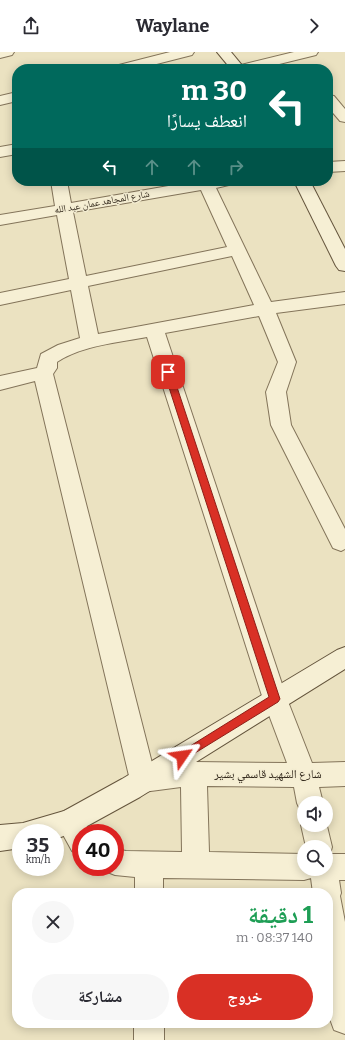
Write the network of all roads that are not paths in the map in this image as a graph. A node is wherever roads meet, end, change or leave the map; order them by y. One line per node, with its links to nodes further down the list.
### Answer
1 (8, 52): 5 (street)
2 (187, 52): 6 (street)
3 (224, 52): 7 (street)
4 (310, 52): 8 (street)
5 (0, 54)
6 (130, 64)
7 (234, 64)
8 (262, 64)
9 (345, 96): 11 (street)
10 (12, 97): 12 (street)
11 (333, 98)
12 (0, 100)
13 (333, 104): 14 (street)
14 (345, 118)
15 (12, 150): 16 (street)
16 (0, 152)
17 (345, 166): 18 (street)
18 (333, 167)
19 (61, 186): 23 (street)
20 (190, 186): 23 (street, شارع المجاهد عمان عبد الله)
21 (207, 186): 25 (street)
22 (305, 186): 26 (street)
23 (64, 209): 24 (street, شارع المجاهد عمان عبد الله); 27 (street)
24 (0, 220)
25 (237, 250): 27 (street); 30 (street)
26 (345, 266)
27 (79, 282): 28 (street); 32 (street)
28 (0, 298)
29 (345, 298): 30 (street)
30 (265, 309): 31 (street); 35 (street)
31 (154, 329): 32 (street); 37 (street)
32 (90, 343): 33 (street)
33 (43, 373): 34 (street); 41 (street)
34 (0, 383)
35 (341, 542)
36 (345, 657): 37 (street)
37 (275, 699): 40 (street); 41 (street)
38 (194, 774): 40 (street, شارع الشهيد قاسمي بشير); 41 (street, شارع الشهيد قاسمي بشير); 48 (street)
39 (345, 774): 40 (street, شارع الشهيد قاسمي بشير)
40 (304, 775): 42 (street)
41 (143, 780): 43 (street)
42 (308, 796)
43 (85, 824)
44 (12, 836): 45 (street)
45 (0, 838)
46 (124, 864): 47 (street)
47 (149, 864): 48 (street); 53 (street)
48 (196, 865): 49 (street)
49 (297, 867)
50 (333, 867): 51 (street)
51 (345, 867)
52 (324, 876): 54 (street)
53 (149, 888)
54 (326, 888)
55 (333, 936): 56 (street)
56 (345, 1019)
57 (149, 1028): 58 (street)
58 (149, 1040)

